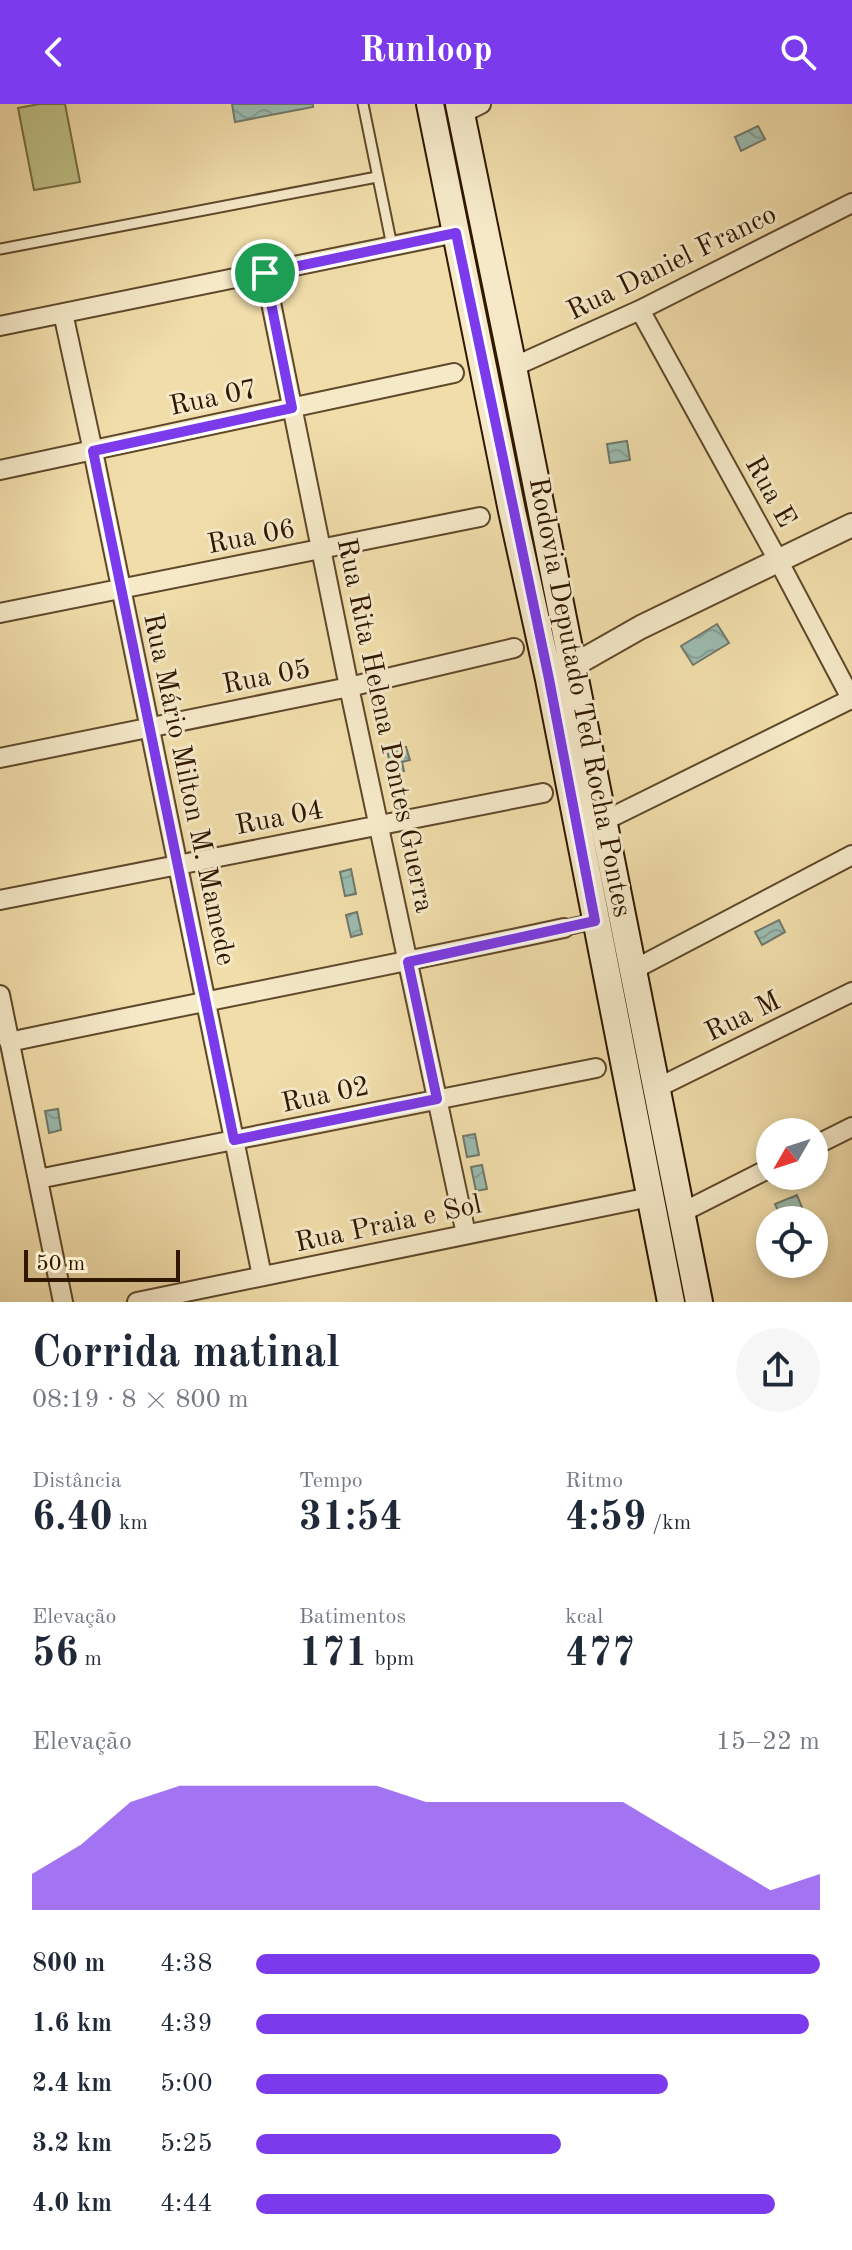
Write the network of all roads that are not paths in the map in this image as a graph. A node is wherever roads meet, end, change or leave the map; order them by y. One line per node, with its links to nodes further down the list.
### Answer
1 (363, 104): 4 (lane)
2 (430, 104): 6 (main road, Rodovia Deputado Ted Rocha Pontes)
3 (467, 107): 14 (main road, Rodovia Deputado Ted Rocha Pontes)
4 (377, 177): 7 (lane); 8 (lane)
5 (852, 203): 10 (street, Rua Daniel Franco)
6 (456, 233): 7 (street); 13 (main road, Rodovia Deputado Ted Rocha Pontes)
7 (392, 246): 9 (street)
8 (0, 249)
9 (265, 273): 11 (street); 16 (street, Rua Rita Helena Pontes Guerra)
10 (640, 310): 14 (street, Rua Daniel Franco); 22 (street, Rua E)
11 (63, 313): 12 (street); 17 (street, Rua Mário Milton M. Mamede)
12 (0, 326)
13 (484, 367): 15 (street, Rua 07); 19 (main road, Rodovia Deputado Ted Rocha Pontes)
14 (513, 367): 27 (main road, Rodovia Deputado Ted Rocha Pontes)
15 (454, 373): 16 (street, Rua 07)
16 (292, 408): 17 (street, Rua 07); 21 (street, Rua Rita Helena Pontes Guerra)
17 (93, 451): 18 (street, Rua 07); 23 (street, Rua Mário Milton M. Mamede)
18 (0, 470)
19 (496, 514): 21 (street, Rua 06); 25 (main road, Rodovia Deputado Ted Rocha Pontes)
20 (852, 525): 22 (street)
21 (321, 550): 23 (street, Rua 06); 29 (street, Rua Rita Helena Pontes Guerra)
22 (779, 562): 27 (street); 30 (street, Rua E)
23 (121, 590): 24 (street, Rua 06); 31 (street, Rua Mário Milton M. Mamede)
24 (0, 613)
25 (541, 642): 26 (street, Rua 05); 28 (main road, Rodovia Deputado Ted Rocha Pontes)
26 (514, 648): 29 (street, Rua 05)
27 (573, 667): 28 (street); 34 (main road, Rodovia Deputado Ted Rocha Pontes)
28 (549, 679): 33 (main road, Rodovia Deputado Ted Rocha Pontes)
29 (349, 687): 31 (street, Rua 05); 35 (street, Rua Rita Helena Pontes Guerra)
30 (852, 699): 34 (street)
31 (150, 726): 32 (street, Rua 05); 37 (street, Rua Mário Milton M. Mamede)
32 (0, 758)
33 (556, 790): 35 (street, Rua 04); 39 (main road, Rodovia Deputado Ted Rocha Pontes)
34 (604, 821): 42 (main road, Rodovia Deputado Ted Rocha Pontes)
35 (379, 826): 37 (street, Rua 04); 41 (street, Rua Rita Helena Pontes Guerra)
36 (852, 855): 42 (street)
37 (178, 864): 38 (street, Rua 04); 45 (street, Rua Mário Milton M. Mamede)
38 (0, 900)
39 (595, 921): 40 (street); 47 (main road, Rodovia Deputado Ted Rocha Pontes)
40 (564, 928): 41 (street)
41 (408, 962): 45 (street); 50 (street, Rua Rita Helena Pontes Guerra)
42 (633, 970): 49 (main road, Rodovia Deputado Ted Rocha Pontes)
43 (852, 992): 49 (street, Rua M)
44 (0, 995): 46 (street)
45 (206, 1001): 46 (street); 53 (street, Rua Mário Milton M. Mamede)
46 (9, 1042): 55 (street)
47 (623, 1063): 48 (street, Rua 02); 56 (main road, Rodovia Deputado Ted Rocha Pontes)
48 (596, 1068): 50 (street, Rua 02)
49 (657, 1088): 57 (main road, Rodovia Deputado Ted Rocha Pontes)
50 (437, 1099): 53 (street, Rua 02); 58 (street, Rua Rita Helena Pontes Guerra)
51 (852, 1127): 52 (street)
52 (828, 1139)
53 (234, 1140): 55 (street, Rua 02); 59 (street, Rua Mário Milton M. Mamede)
54 (756, 1175): 57 (street)
55 (38, 1179): 60 (street)
56 (650, 1197): 58 (street, Rua Praia e Sol); 62 (main road, Rodovia Deputado Ted Rocha Pontes)
57 (681, 1213): 63 (main road, Rodovia Deputado Ted Rocha Pontes)
58 (466, 1234): 59 (street, Rua Praia e Sol)
59 (262, 1276): 61 (street, Rua Praia e Sol)
60 (63, 1302)
61 (137, 1302)
62 (671, 1302)
63 (699, 1302)

